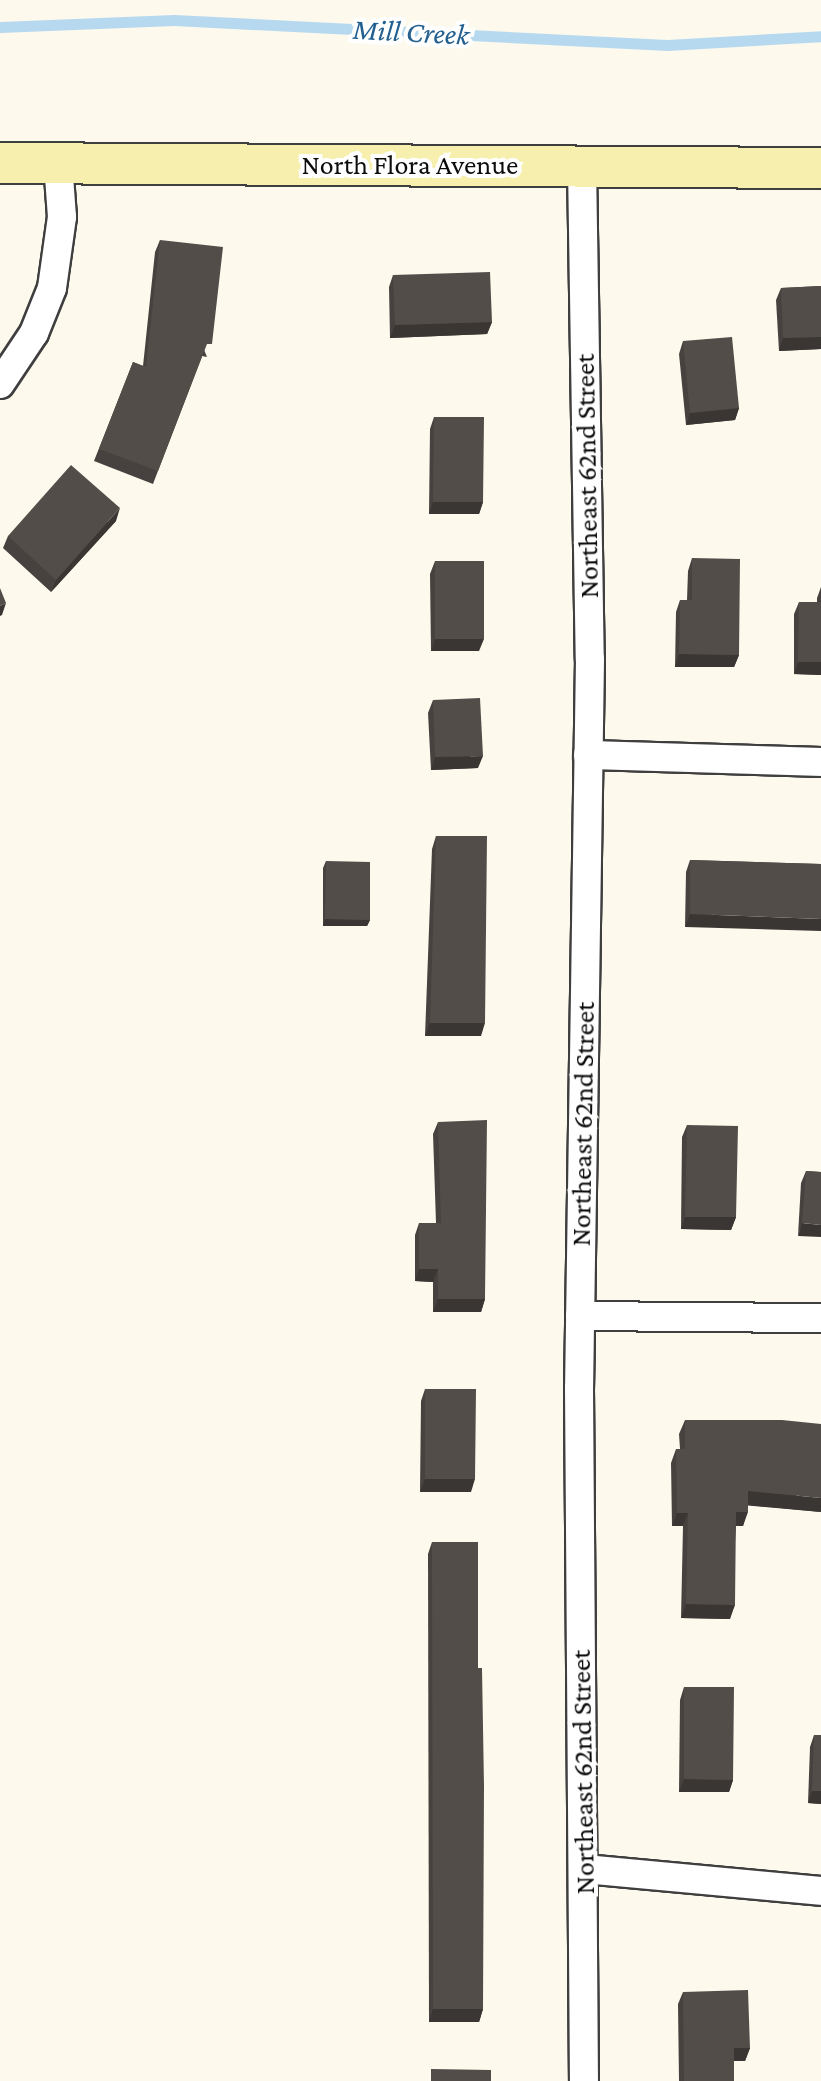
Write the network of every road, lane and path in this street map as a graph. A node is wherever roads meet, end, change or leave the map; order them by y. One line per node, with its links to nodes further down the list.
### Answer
1 (58, 162): 2 (street, North Flora Avenue); 3 (street, North Flora Avenue); 5 (street)
2 (0, 163)
3 (582, 166): 4 (street, North Flora Avenue); 6 (street, Northeast 62nd Street)
4 (821, 168)
5 (0, 384)
6 (588, 755): 7 (street); 8 (street, Northeast 62nd Street)
7 (821, 762)
8 (580, 1316): 9 (street); 10 (street, Northeast 62nd Street)
9 (821, 1318)
10 (585, 1869): 11 (street); 12 (street, Northeast 62nd Street)
11 (821, 1891)
12 (584, 2081)

